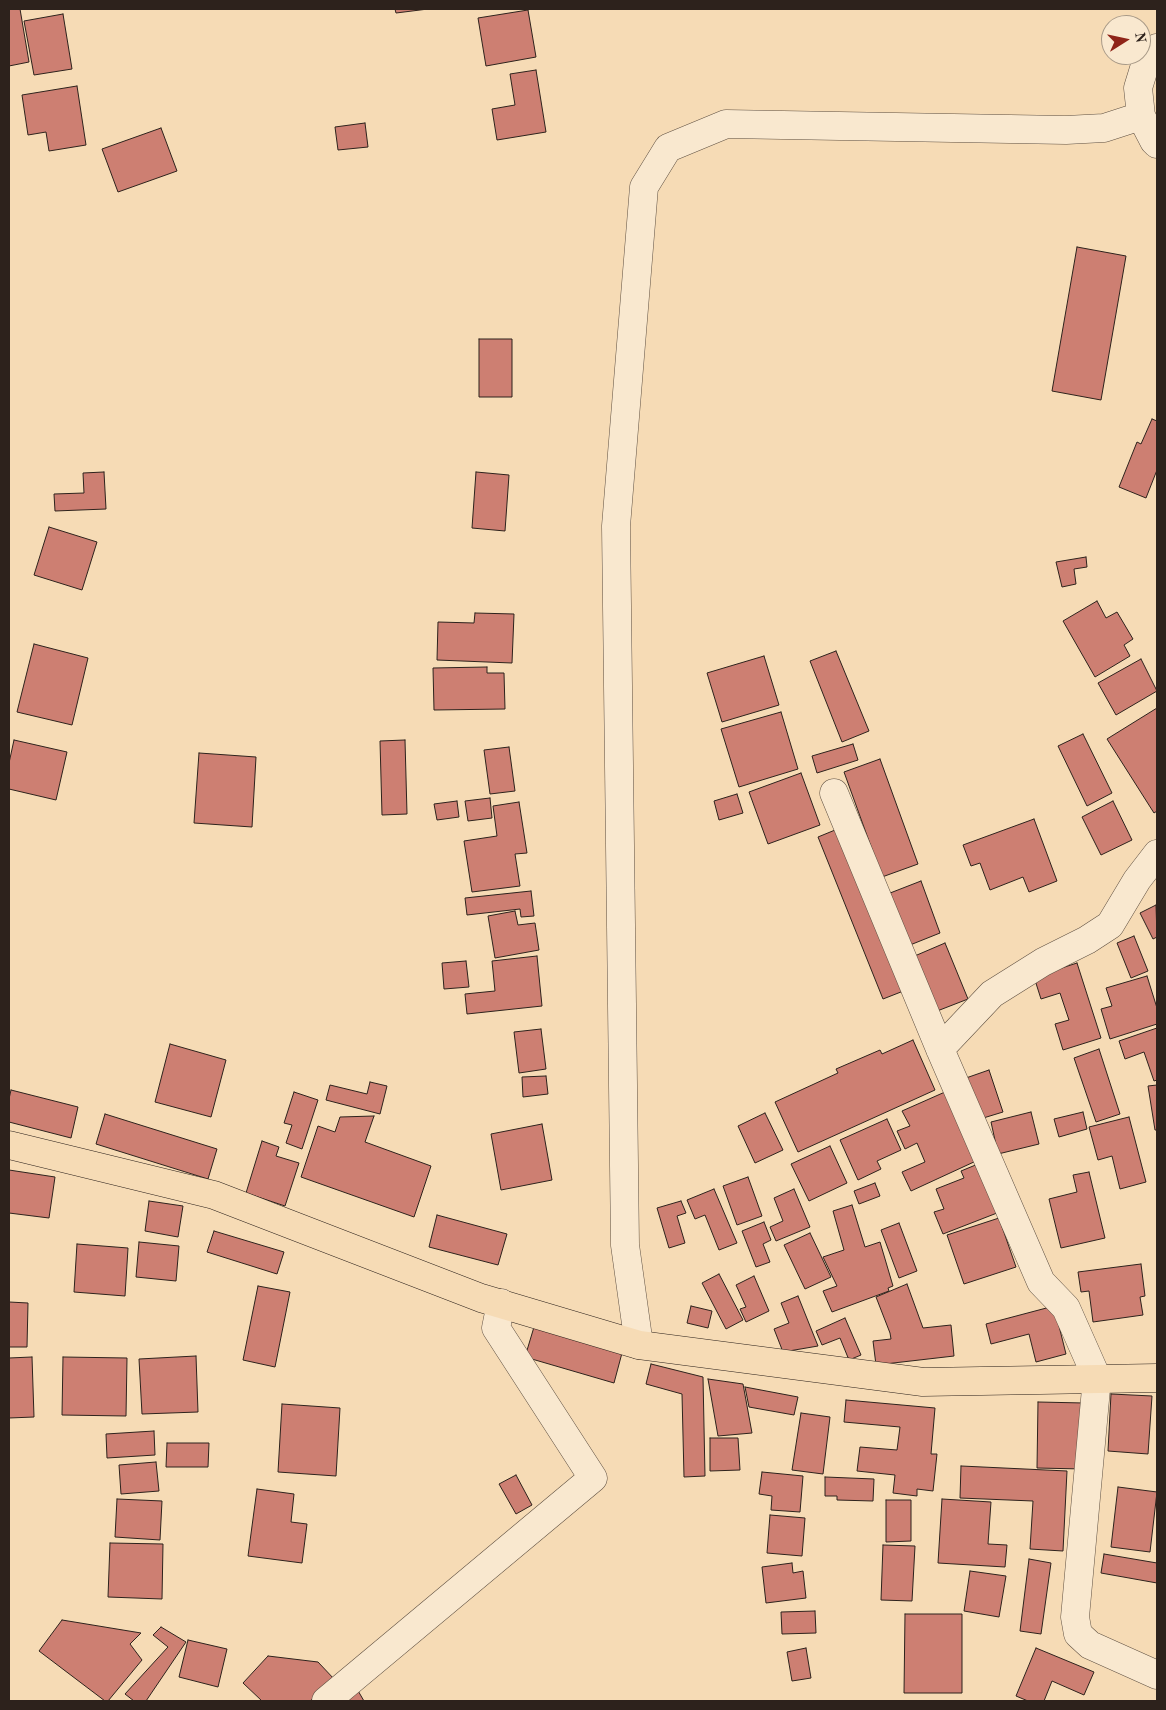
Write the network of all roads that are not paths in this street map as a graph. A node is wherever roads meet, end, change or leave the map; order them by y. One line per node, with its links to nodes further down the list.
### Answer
1 (1157, 48): 2 (street)
2 (1141, 116): 3 (street); 9 (street)
3 (1157, 144)
4 (834, 793): 6 (street)
5 (1157, 854): 6 (street)
6 (940, 1049): 10 (street)
7 (9, 1145): 8 (main road)
8 (501, 1303): 9 (main road); 13 (street)
9 (639, 1345): 10 (main road)
10 (1097, 1378): 11 (main road); 12 (street)
11 (1157, 1378)
12 (1157, 1675)
13 (326, 1701)

